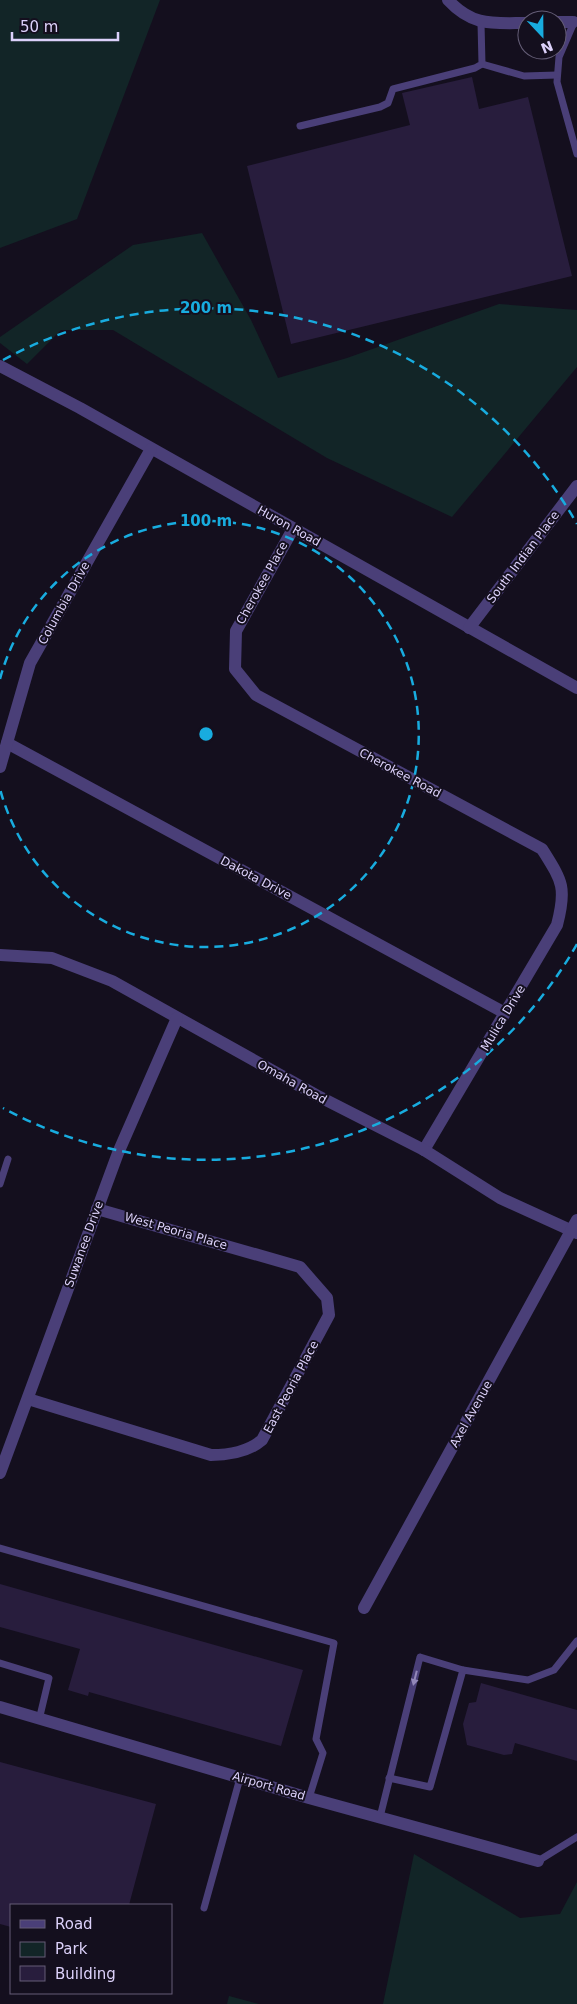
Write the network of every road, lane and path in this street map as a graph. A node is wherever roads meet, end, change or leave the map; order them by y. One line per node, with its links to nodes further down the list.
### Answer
1 (448, 0): 4 (street)
2 (576, 22): 6 (lane)
3 (517, 23): 4 (street)
4 (481, 24): 5 (lane)
5 (482, 64): 6 (lane); 7 (lane)
6 (557, 75): 8 (lane)
7 (300, 126)
8 (577, 154)
9 (0, 366): 10 (street, Huron Road)
10 (151, 448): 12 (street, Huron Road); 16 (street, Columbia Drive)
11 (577, 486): 13 (street, South Indian Place)
12 (293, 529): 13 (street, Huron Road); 14 (street, Cherokee Place)
13 (469, 628): 15 (street, Huron Road)
14 (236, 669): 18 (street, Cherokee Road)
15 (577, 688)
16 (7, 743): 17 (street, Columbia Drive); 20 (street, Dakota Drive)
17 (0, 767)
18 (561, 879): 20 (street, Mulica Drive)
19 (0, 956): 21 (street, Omaha Road)
20 (505, 1014): 22 (street, Mulica Drive)
21 (177, 1018): 22 (street, Omaha Road); 25 (street, Suwanee Drive)
22 (424, 1150): 26 (street, Omaha Road)
23 (8, 1158): 24 (lane)
24 (0, 1184)
25 (97, 1209): 27 (street, West Peoria Place); 28 (street, Suwanee Drive)
26 (575, 1228): 31 (street, Axel Avenue)
27 (256, 1253): 28 (street, East Peoria Place)
28 (28, 1399): 29 (street, Suwanee Drive)
29 (0, 1473)
30 (0, 1548): 39 (lane)
31 (364, 1608)
32 (577, 1641): 34 (lane)
33 (0, 1663): 36 (lane)
34 (463, 1670): 38 (lane); 38 (lane, one-way to 38)
35 (0, 1707): 36 (street, Airport Road)
36 (39, 1720): 37 (street, Airport Road)
37 (240, 1778): 39 (street, Airport Road); 43 (lane)
38 (389, 1778): 40 (lane)
39 (309, 1798): 40 (street, Airport Road)
40 (380, 1818): 42 (street, Airport Road)
41 (577, 1837): 42 (lane)
42 (538, 1861)
43 (204, 1908)

